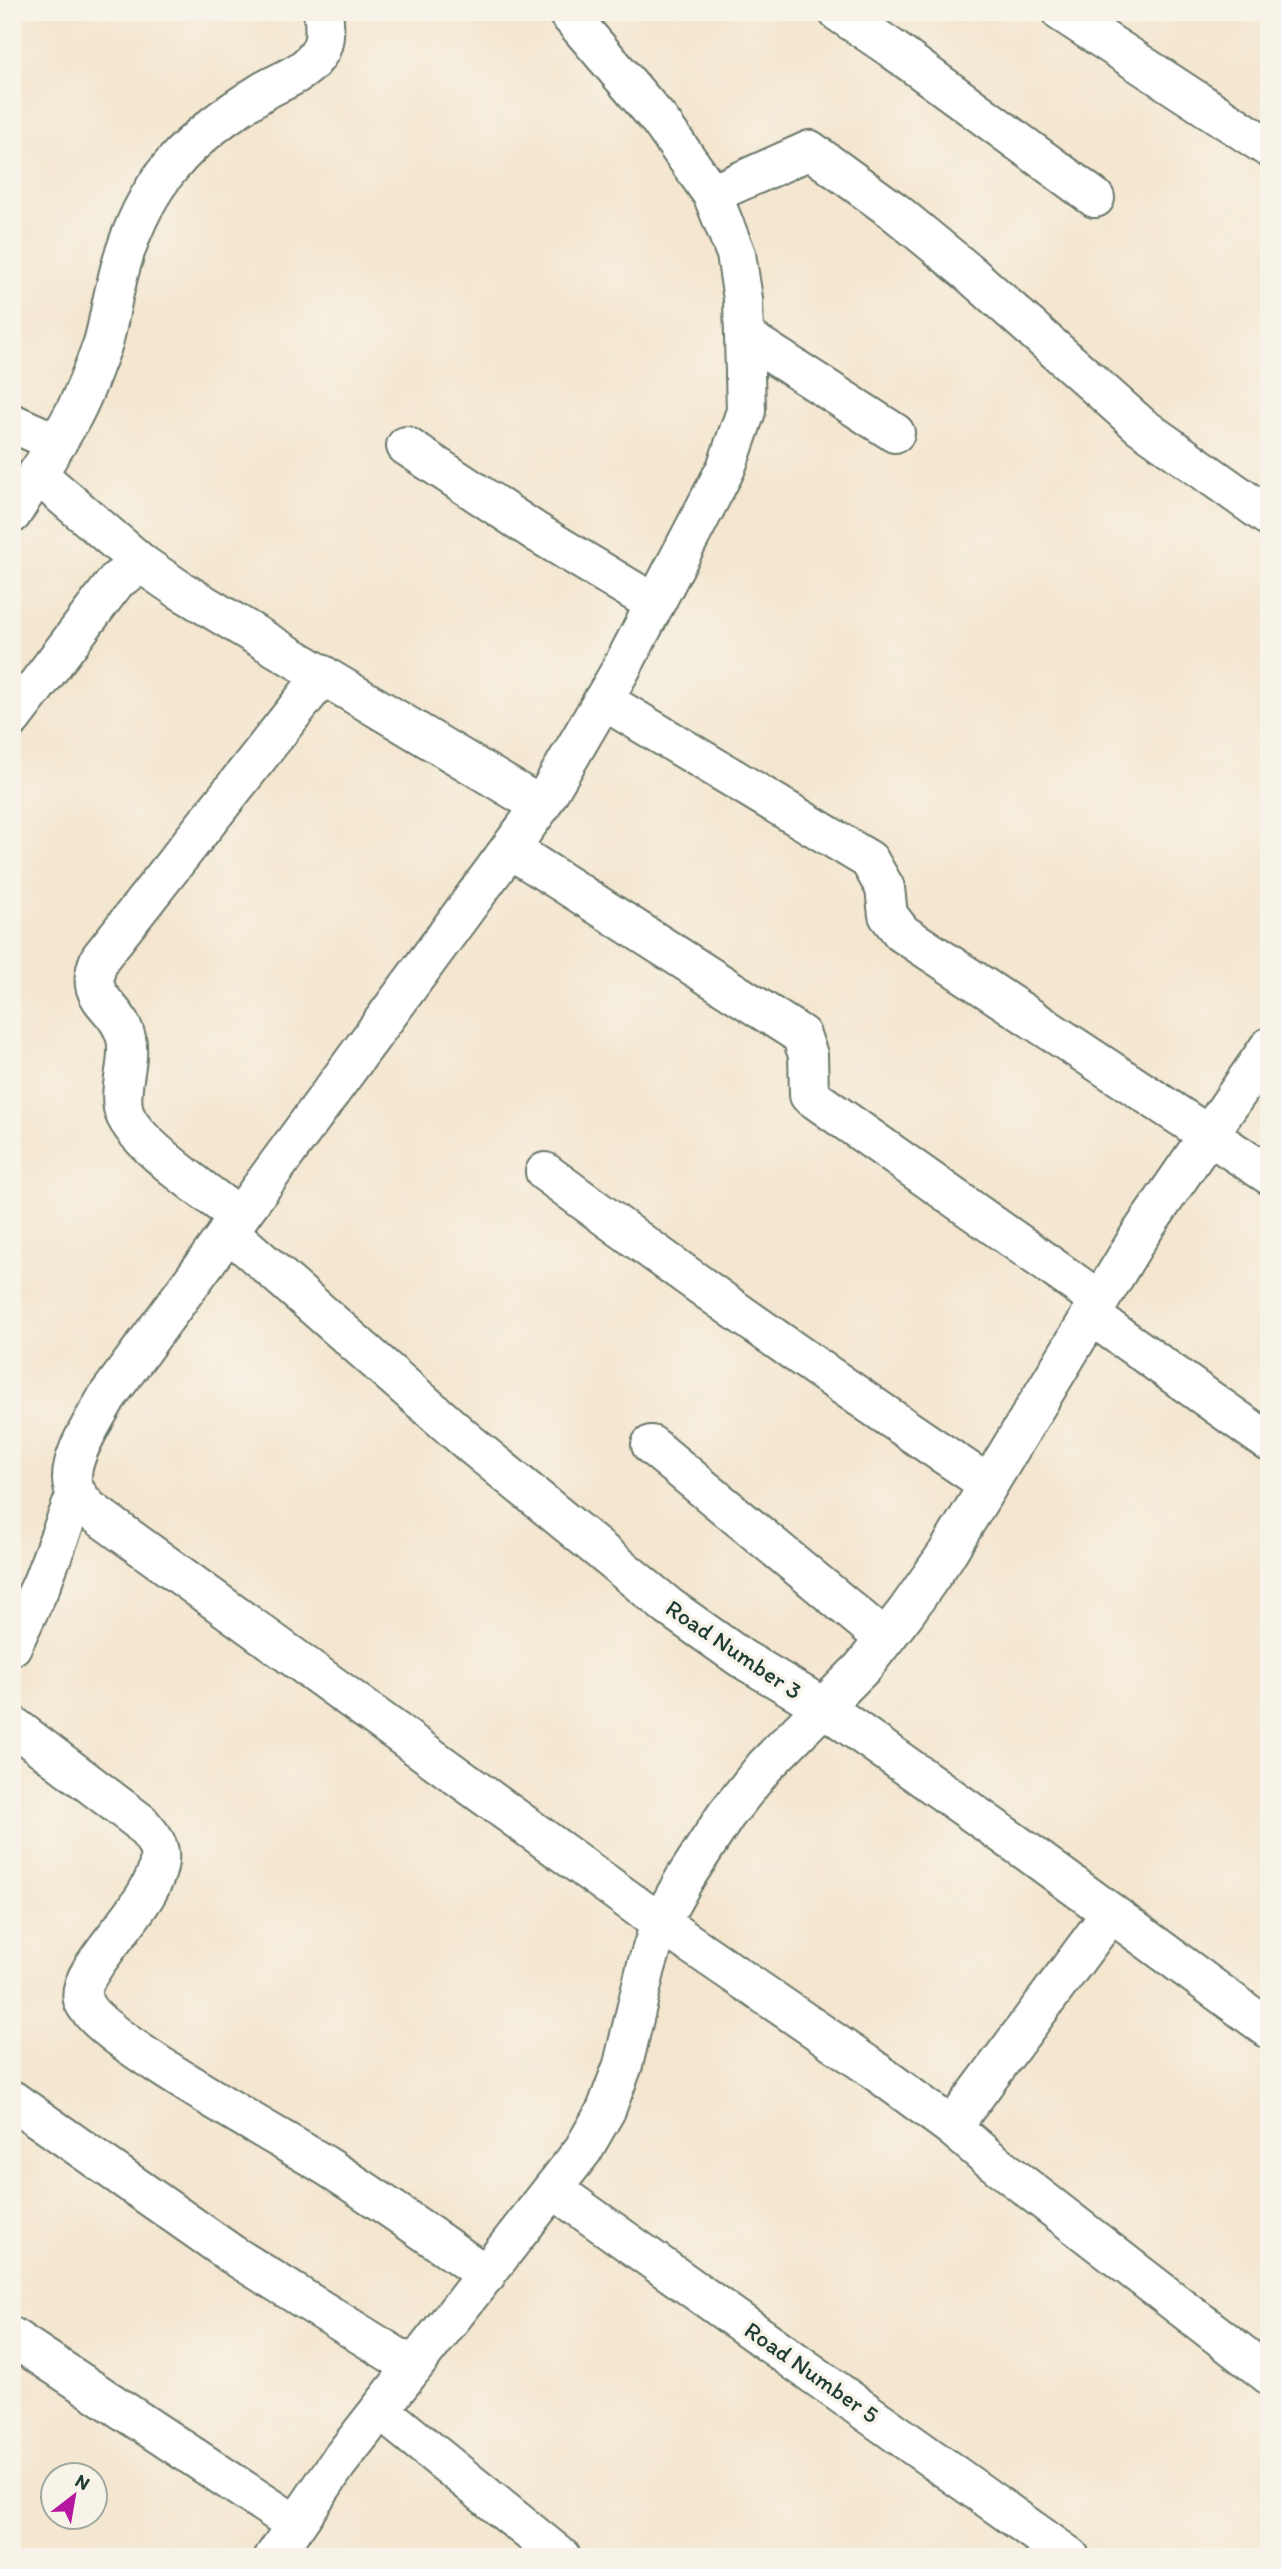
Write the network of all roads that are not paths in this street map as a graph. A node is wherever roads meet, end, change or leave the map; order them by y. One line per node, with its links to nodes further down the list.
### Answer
1 (323, 12): 12 (street)
2 (567, 12): 6 (street)
3 (838, 12): 7 (street)
4 (1061, 12): 5 (street)
5 (1269, 148)
6 (712, 194): 8 (street); 14 (street)
7 (1095, 198)
8 (746, 337): 10 (street); 16 (street)
9 (12, 423): 12 (street)
10 (895, 433)
11 (406, 446): 16 (street)
12 (47, 459): 13 (street); 15 (street)
13 (12, 514)
14 (1269, 517)
15 (142, 564): 17 (street); 19 (street)
16 (655, 604): 18 (street)
17 (323, 675): 20 (street); 26 (street, Road Number 3)
18 (603, 700): 20 (street); 23 (street)
19 (12, 718)
20 (541, 806): 21 (street)
21 (510, 849): 26 (street); 27 (street)
22 (1269, 1047): 23 (street)
23 (1208, 1134): 25 (street); 27 (street)
24 (545, 1172): 30 (street)
25 (1269, 1175)
26 (233, 1224): 31 (street); 34 (street, Road Number 3)
27 (1095, 1308): 28 (street); 30 (street)
28 (1269, 1442)
29 (651, 1445): 32 (street)
30 (988, 1484): 32 (street)
31 (76, 1494): 33 (street); 37 (street)
32 (885, 1639): 34 (street)
33 (12, 1646)
34 (822, 1706): 36 (street, Road Number 3); 37 (street)
35 (12, 1725): 42 (street)
36 (1111, 1913): 38 (street, Road Number 3); 40 (street)
37 (660, 1923): 40 (street); 41 (street)
38 (1269, 2029)
39 (12, 2100): 44 (street)
40 (952, 2127): 45 (street)
41 (553, 2189): 42 (street); 50 (street, Road Number 5)
42 (486, 2275): 44 (street)
43 (12, 2337): 47 (street)
44 (413, 2367): 46 (street)
45 (1269, 2375)
46 (380, 2410): 47 (street); 49 (street)
47 (295, 2524): 48 (street)
48 (274, 2557)
49 (561, 2557)
50 (1070, 2557)

